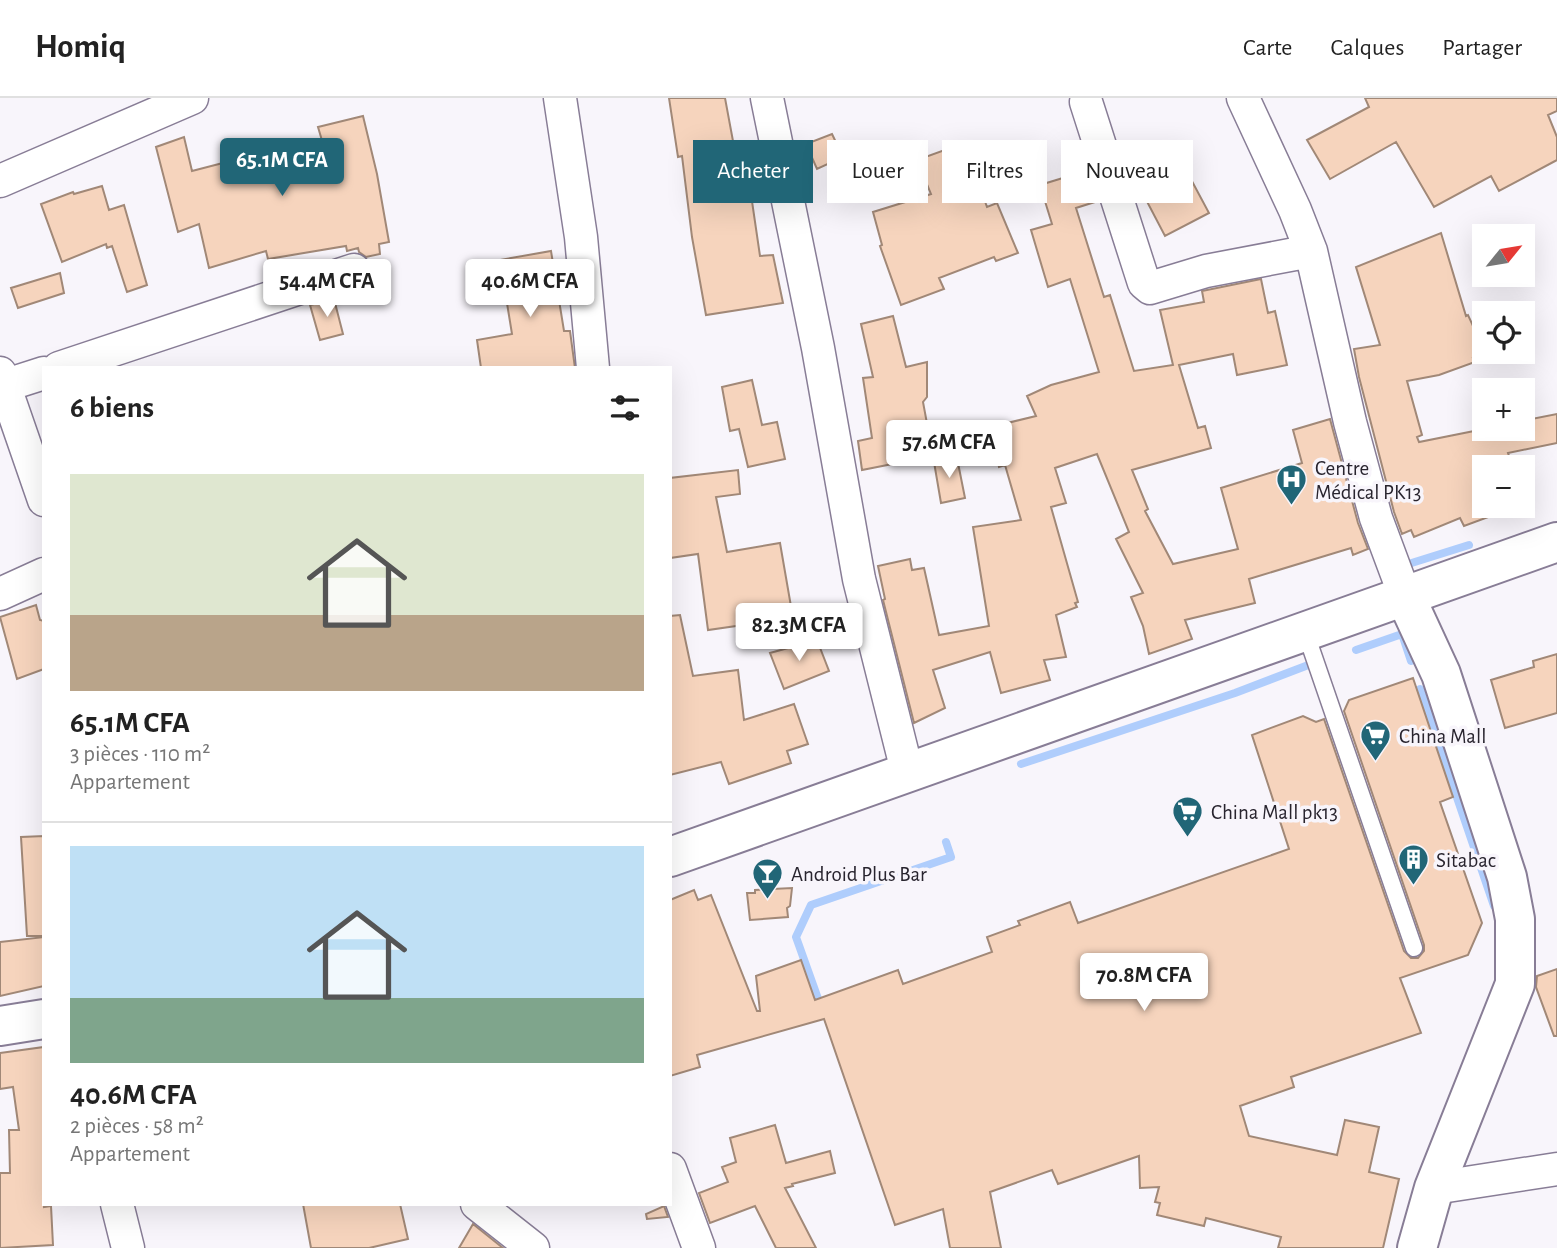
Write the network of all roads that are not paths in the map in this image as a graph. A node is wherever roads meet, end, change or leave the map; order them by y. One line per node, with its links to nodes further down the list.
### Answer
1 (192, 98): 6 (street)
2 (560, 98): 10 (street)
3 (767, 98): 19 (street)
4 (1243, 98): 7 (street)
5 (1086, 102): 7 (street)
6 (0, 181)
7 (1311, 251): 17 (street)
8 (354, 270): 9 (street)
9 (65, 366)
10 (593, 366)
11 (42, 373): 12 (street)
12 (1, 382): 13 (street)
13 (42, 495)
14 (1557, 542): 17 (main road)
15 (42, 575): 16 (street)
16 (0, 594)
17 (1405, 596): 18 (main road); 26 (main road)
18 (1305, 631): 19 (main road); 21 (lane)
19 (907, 771): 20 (main road)
20 (672, 856)
21 (1414, 948)
22 (42, 1019): 23 (main road)
23 (0, 1026)
24 (1557, 1169): 26 (street)
25 (672, 1174): 31 (street)
26 (1434, 1188): 32 (main road)
27 (118, 1206): 29 (street)
28 (480, 1206): 30 (street)
29 (128, 1248)
30 (533, 1248)
31 (699, 1248)
32 (1418, 1248)

